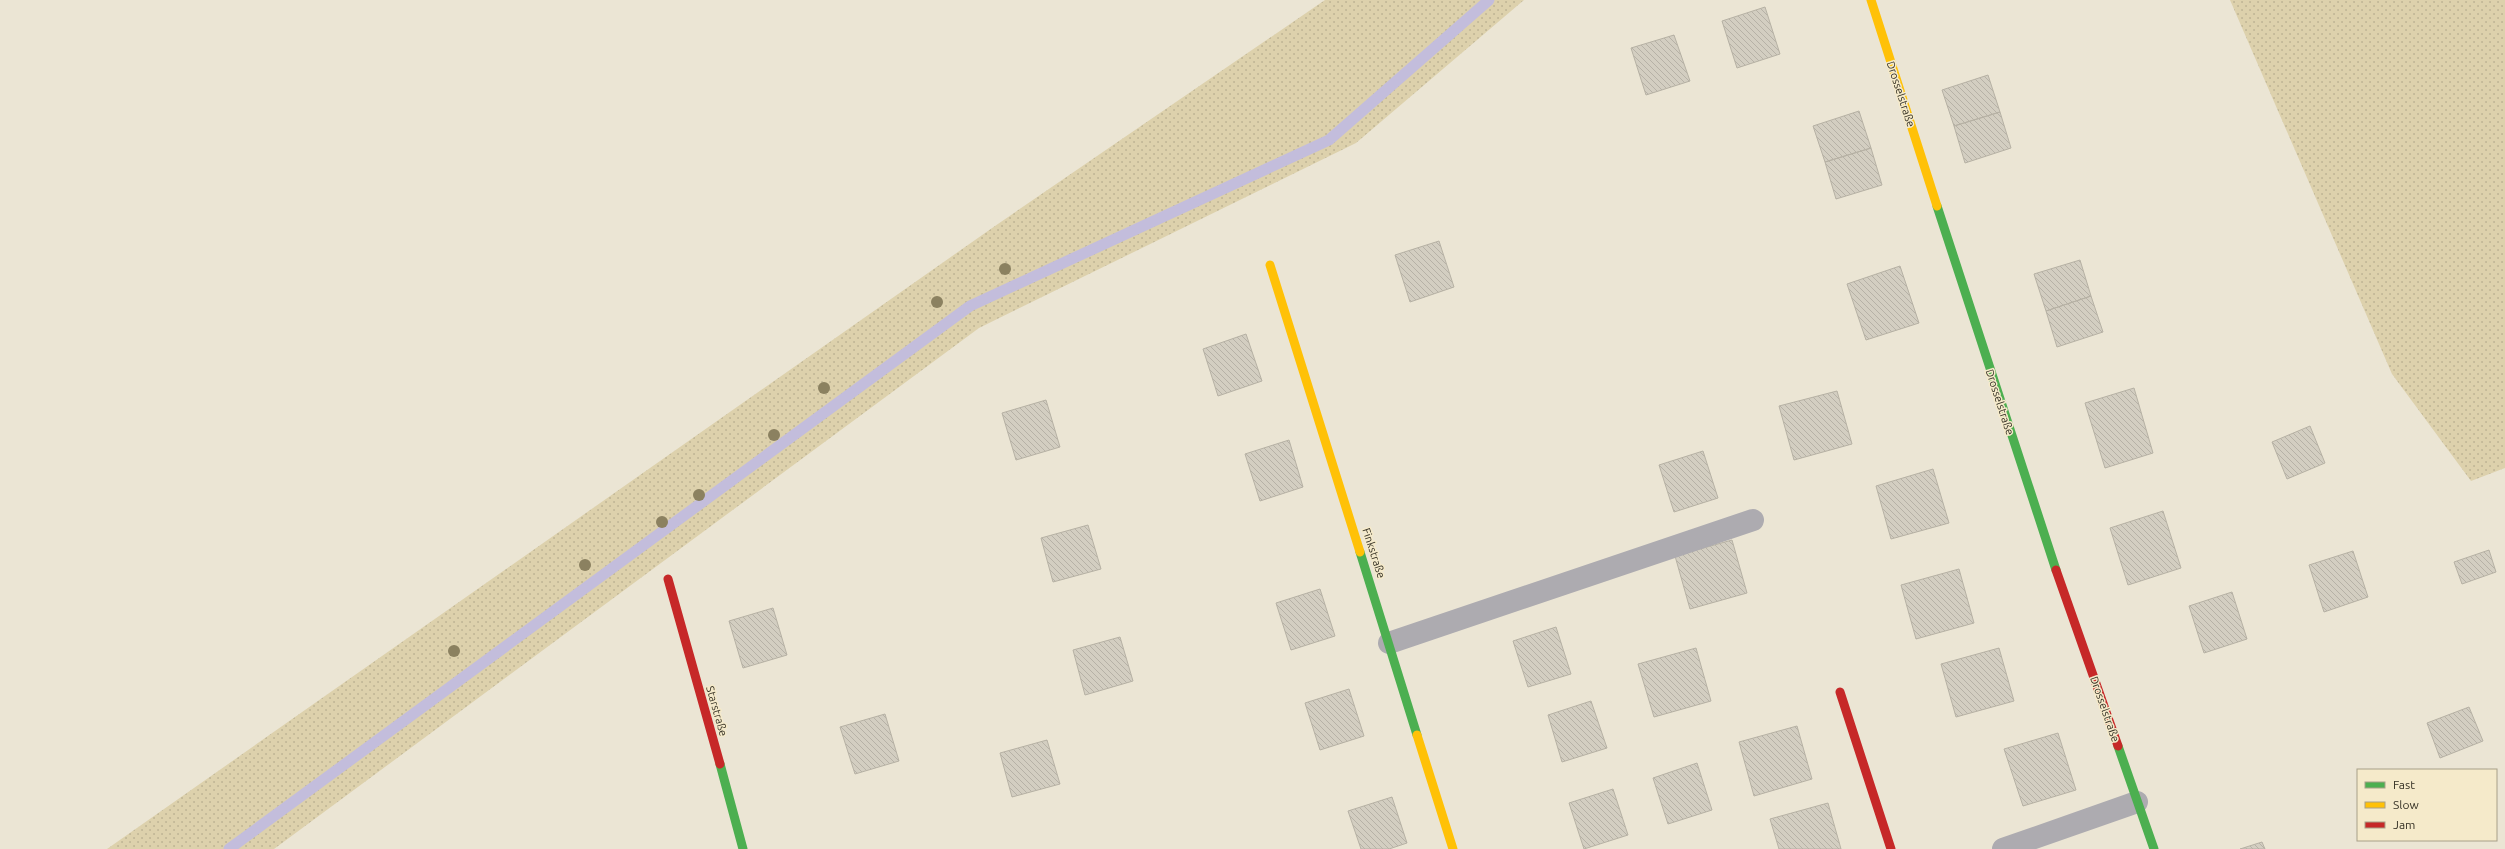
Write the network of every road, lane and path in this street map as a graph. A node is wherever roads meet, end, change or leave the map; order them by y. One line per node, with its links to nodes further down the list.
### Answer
1 (1871, 0): 7 (street, Drosselstraße)
2 (1270, 265): 5 (street, Finkstraße)
3 (1753, 520): 5 (street)
4 (668, 579): 8 (street, Starstraße)
5 (1390, 643): 9 (street, Finkstraße)
6 (1840, 692): 10 (street)
7 (2137, 802): 11 (street); 12 (street, Drosselstraße)
8 (743, 849)
9 (1453, 849)
10 (1891, 849)
11 (2003, 849)
12 (2154, 849)

